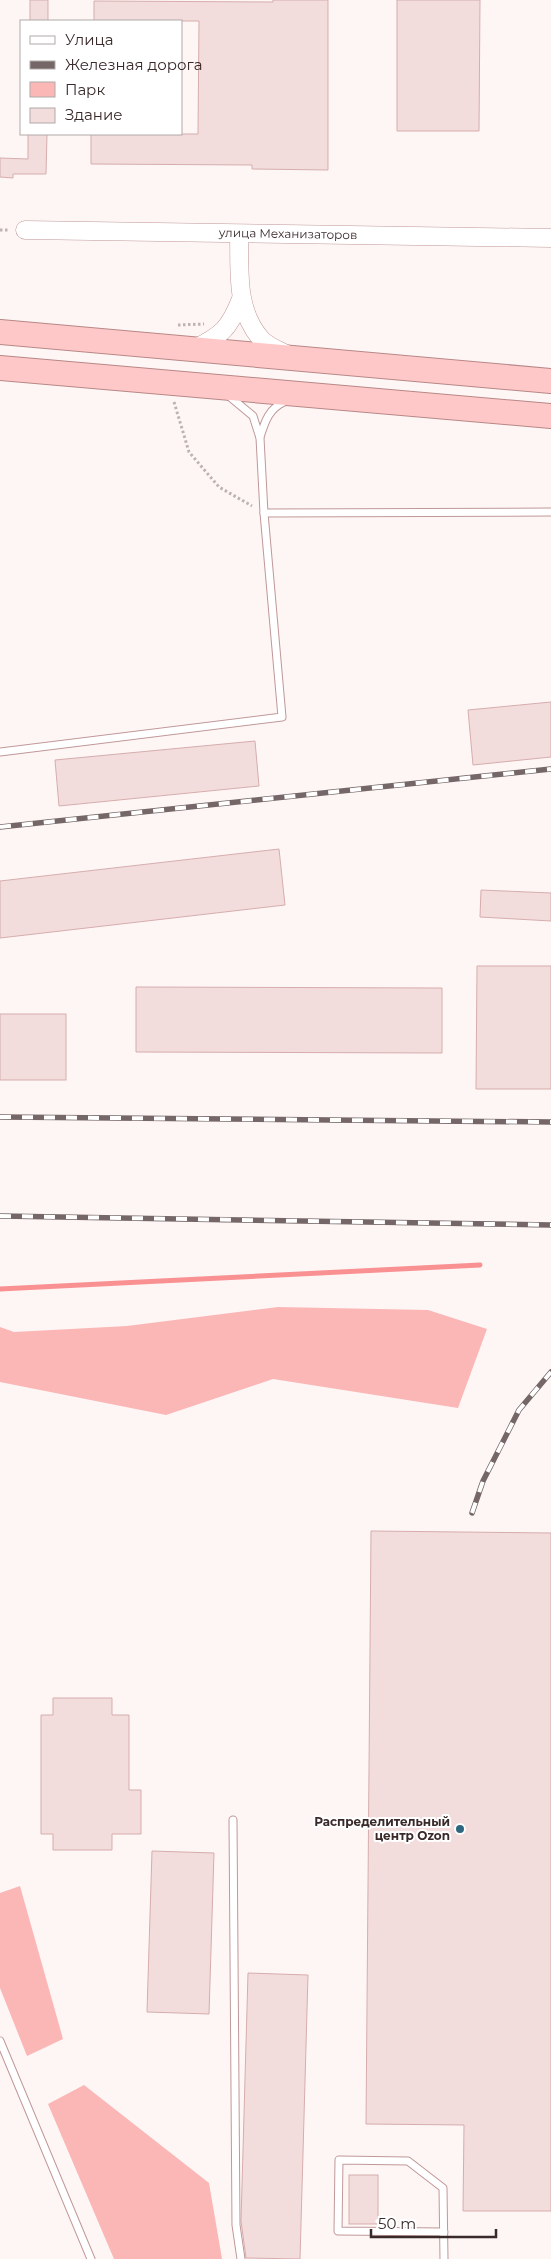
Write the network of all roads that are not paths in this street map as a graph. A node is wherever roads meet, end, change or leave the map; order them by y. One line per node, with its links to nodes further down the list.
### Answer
1 (25, 230): 2 (street, улица Механизаторов)
2 (239, 234): 3 (street, улица Механизаторов); 4 (street)
3 (551, 238)
4 (240, 299): 6 (street); 7 (street)
5 (0, 332): 6 (highway)
6 (194, 350): 7 (highway)
7 (293, 358): 9 (highway)
8 (0, 368): 10 (highway)
9 (551, 381)
10 (213, 388): 11 (highway); 13 (lane)
11 (300, 395): 12 (highway); 13 (lane)
12 (551, 416)
13 (260, 438): 15 (lane)
14 (551, 512): 15 (lane)
15 (264, 513): 16 (lane)
16 (0, 752)
17 (233, 1820): 21 (lane)
18 (0, 2041): 20 (lane)
19 (444, 2232): 19 (lane); 22 (lane)
20 (91, 2259)
21 (241, 2259)
22 (444, 2259)

